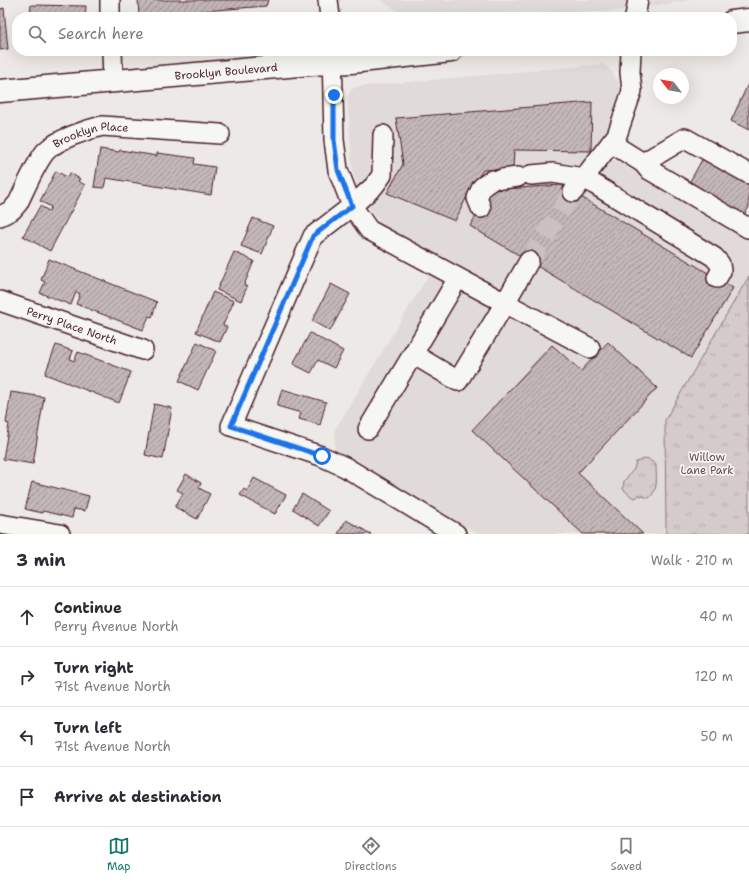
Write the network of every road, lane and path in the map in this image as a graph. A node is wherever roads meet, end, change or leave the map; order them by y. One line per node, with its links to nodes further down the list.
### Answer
1 (110, 0): 4 (street)
2 (328, 0): 5 (street)
3 (638, 0): 6 (street)
4 (110, 12)
5 (329, 12)
6 (636, 12)
7 (749, 20): 8 (main road)
8 (737, 21)
9 (112, 56): 13 (street)
10 (353, 56): 12 (main road, Brooklyn Boulevard)
11 (632, 56): 17 (street)
12 (333, 57): 13 (main road, Brooklyn Boulevard); 21 (street)
13 (113, 82): 14 (main road, Brooklyn Boulevard)
14 (0, 91)
15 (220, 134): 23 (street, Brooklyn Place)
16 (383, 135): 21 (street)
17 (611, 143): 18 (street); 20 (street)
18 (643, 163): 19 (street); 24 (street)
19 (749, 174)
20 (578, 185): 22 (street); 27 (street)
21 (352, 206): 26 (street); 36 (street)
22 (481, 208)
23 (0, 216)
24 (749, 226)
25 (529, 261): 29 (street)
26 (458, 278): 29 (street); 32 (street)
27 (717, 278)
28 (0, 301): 31 (street, Perry Place North)
29 (505, 303): 30 (street); 32 (street)
30 (590, 348)
31 (143, 350)
32 (413, 354): 33 (street)
33 (368, 429)
34 (0, 524): 35 (street)
35 (60, 534)
36 (456, 534)

